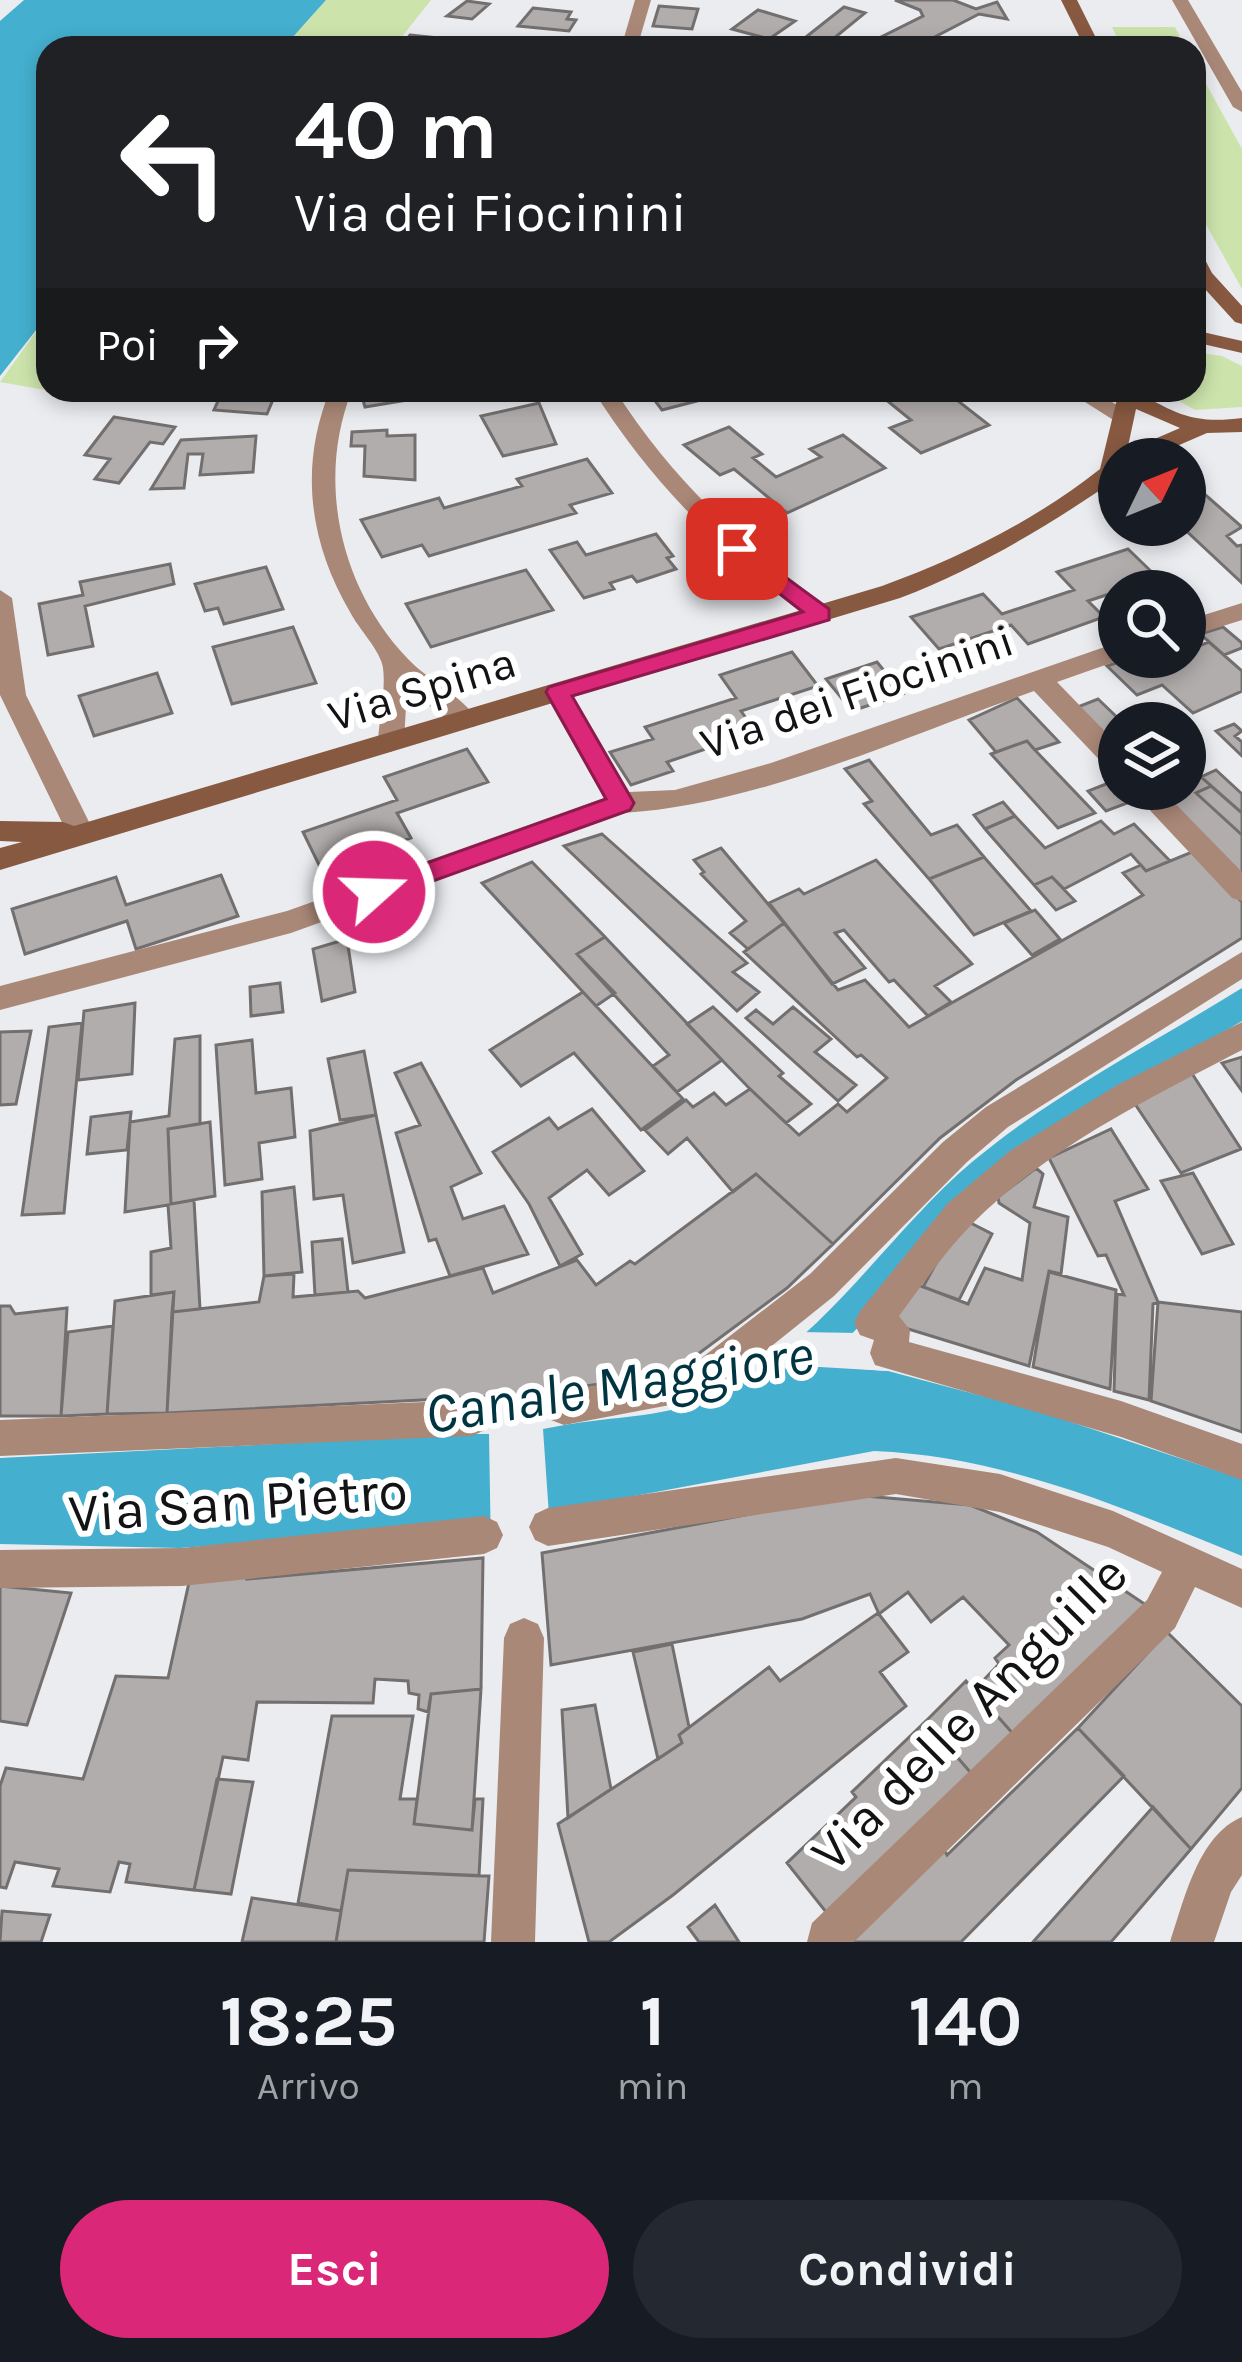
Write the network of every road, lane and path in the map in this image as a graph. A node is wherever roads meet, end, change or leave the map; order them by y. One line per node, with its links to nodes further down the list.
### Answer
1 (643, 0): 4 (street)
2 (1069, 0): 5 (street)
3 (1180, 0): 6 (street)
4 (632, 36)
5 (1087, 36)
6 (1201, 36)
7 (1206, 45): 8 (street)
8 (1242, 107)
9 (1206, 283): 10 (street)
10 (1242, 318)
11 (1206, 339): 12 (street)
12 (1242, 347)
13 (337, 402): 27 (street)
14 (612, 402): 24 (street)
15 (1126, 402): 19 (street)
16 (1132, 402): 18 (street)
17 (1242, 425): 18 (street)
18 (1201, 427): 20 (street, Via Spina)
19 (1122, 438)
20 (1168, 438)
21 (1098, 482): 24 (street, Via Spina)
22 (0, 598): 36 (street)
23 (1242, 611): 25 (street)
24 (821, 614): 29 (street, Via Spina)
25 (1206, 622)
26 (1098, 658): 28 (street, Via dei Fiocinini)
27 (395, 662): 30 (street); 32 (street)
28 (1037, 678): 31 (street); 33 (street, Via dei Fiocinini)
29 (557, 692): 30 (street, Via Spina); 33 (street)
30 (465, 720): 32 (street, Via Spina)
31 (1098, 741)
32 (392, 742): 36 (street, Via Spina)
33 (621, 803): 40 (street, Via dei Fiocinini)
34 (1164, 810): 38 (street)
35 (0, 831): 36 (street, Via Spina)
36 (81, 834): 37 (street, Via Spina)
37 (0, 859)
38 (1242, 890)
39 (1239, 971): 42 (street)
40 (0, 998)
41 (1242, 1035): 45 (street)
42 (565, 1408)
43 (472, 1418): 44 (street, Via San Pietro)
44 (0, 1438)
45 (1242, 1462)
46 (548, 1527): 48 (street)
47 (484, 1535): 49 (street, Via San Pietro)
48 (1186, 1563): 50 (street); 53 (street, Via delle Anguille)
49 (0, 1569)
50 (1242, 1589)
51 (524, 1638): 54 (street)
52 (1242, 1838): 55 (street)
53 (826, 1938)
54 (513, 1942)
55 (1192, 1942)

